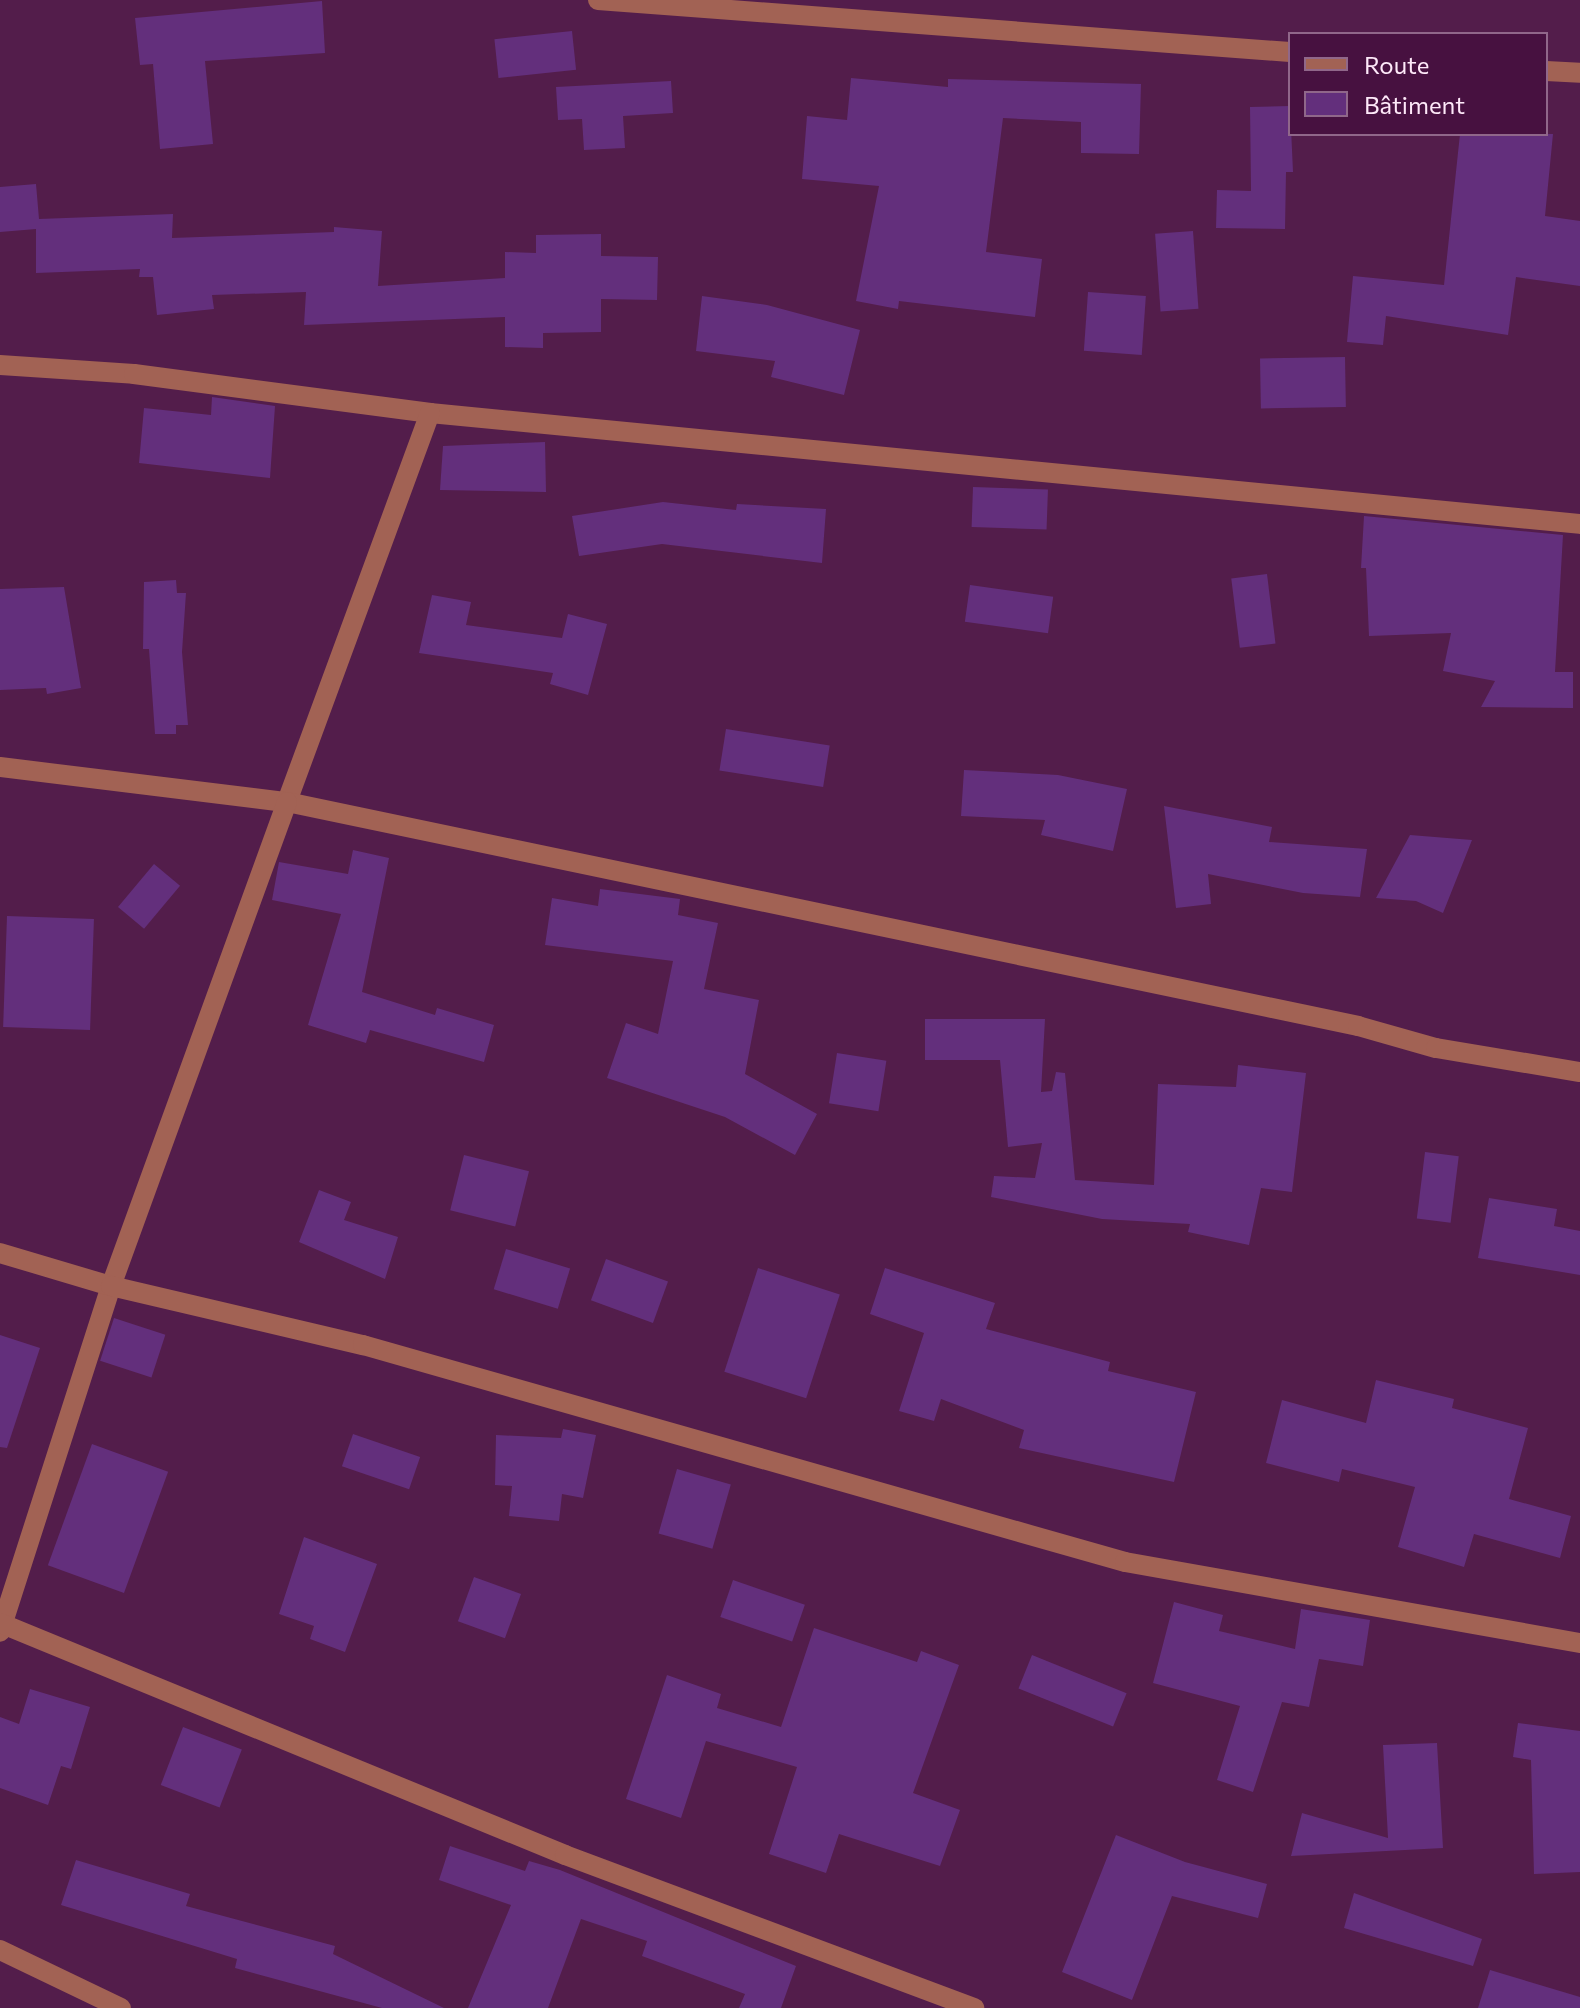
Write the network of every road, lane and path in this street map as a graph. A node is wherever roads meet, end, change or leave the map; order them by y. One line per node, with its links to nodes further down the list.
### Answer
1 (598, 0): 2 (street)
2 (1288, 52)
3 (1548, 71): 4 (street)
4 (1580, 73)
5 (0, 365): 6 (street)
6 (430, 413): 7 (street); 9 (street)
7 (1580, 524)
8 (0, 767): 9 (street)
9 (287, 802): 10 (street); 12 (street)
10 (1580, 1072)
11 (0, 1253): 12 (street)
12 (111, 1286): 13 (street); 14 (street)
13 (1, 1627): 17 (street)
14 (1580, 1643)
15 (0, 1950): 16 (street)
16 (121, 2008)
17 (974, 2008)

